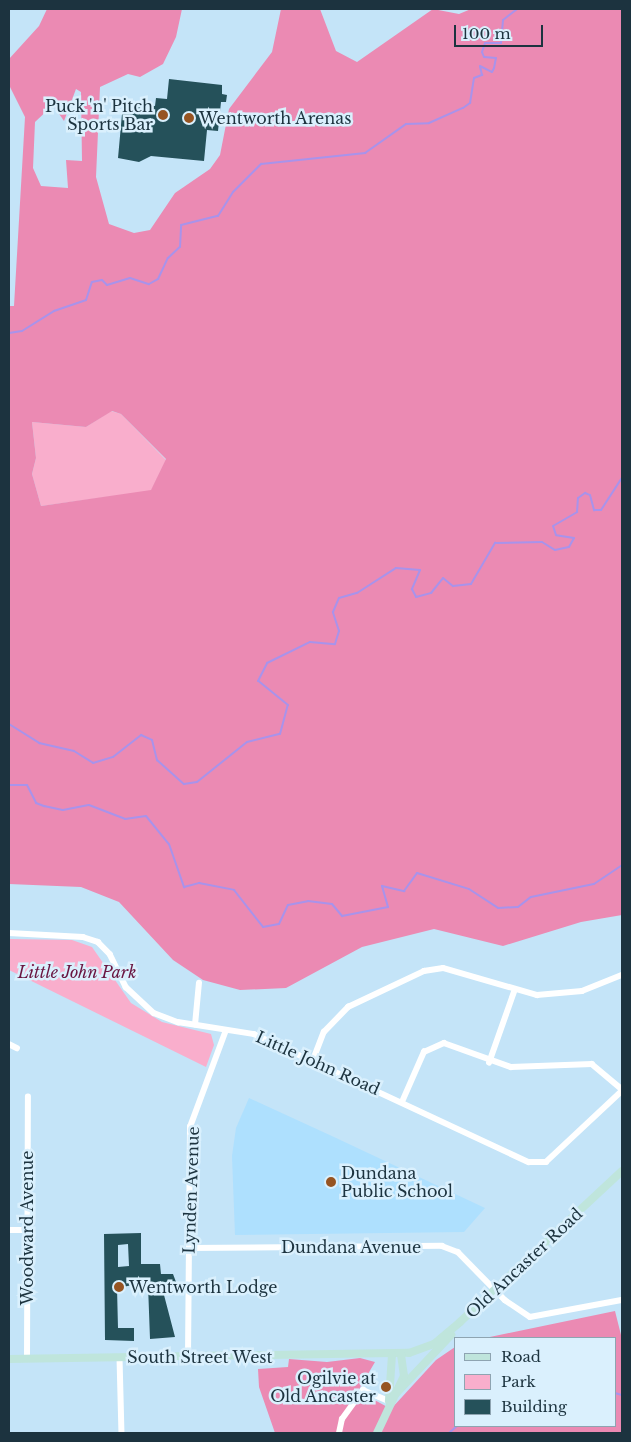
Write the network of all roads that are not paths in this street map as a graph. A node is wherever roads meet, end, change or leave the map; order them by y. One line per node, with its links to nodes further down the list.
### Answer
1 (9, 933): 5 (street, Little John Road)
2 (622, 975): 4 (street)
3 (199, 983): 5 (street)
4 (514, 992): 9 (street); 10 (street)
5 (195, 1025): 6 (street, Little John Road)
6 (226, 1030): 9 (street, Little John Road); 17 (street, Lynden Avenue)
7 (9, 1044): 8 (street)
8 (17, 1048)
9 (313, 1060): 13 (street, Little John Road)
10 (488, 1063): 11 (street); 13 (street)
11 (622, 1090): 13 (street, Little John Road)
12 (28, 1097): 16 (street, Woodward Avenue)
13 (402, 1102)
14 (622, 1171): 18 (street, Old Ancaster Road)
15 (9, 1230): 16 (street)
16 (28, 1230): 26 (street, Woodward Avenue)
17 (189, 1248): 18 (street, Dundana Avenue); 23 (street, Lynden Avenue)
18 (496, 1290): 19 (street, Dundana Avenue); 20 (street, Old Ancaster Road)
19 (622, 1300)
20 (460, 1322): 22 (street, Old Ancaster Road); 27 (street)
21 (392, 1355): 22 (street, Old Ancaster Road); 23 (street, South Street West); 27 (street)
22 (401, 1355): 27 (street)
23 (188, 1357): 24 (street, South Street West)
24 (120, 1358): 26 (street, South Street West); 28 (street)
25 (9, 1359): 26 (street, South Street West)
26 (27, 1359)
27 (389, 1401): 29 (street); 30 (street)
28 (122, 1433)
29 (339, 1433)
30 (377, 1433)

